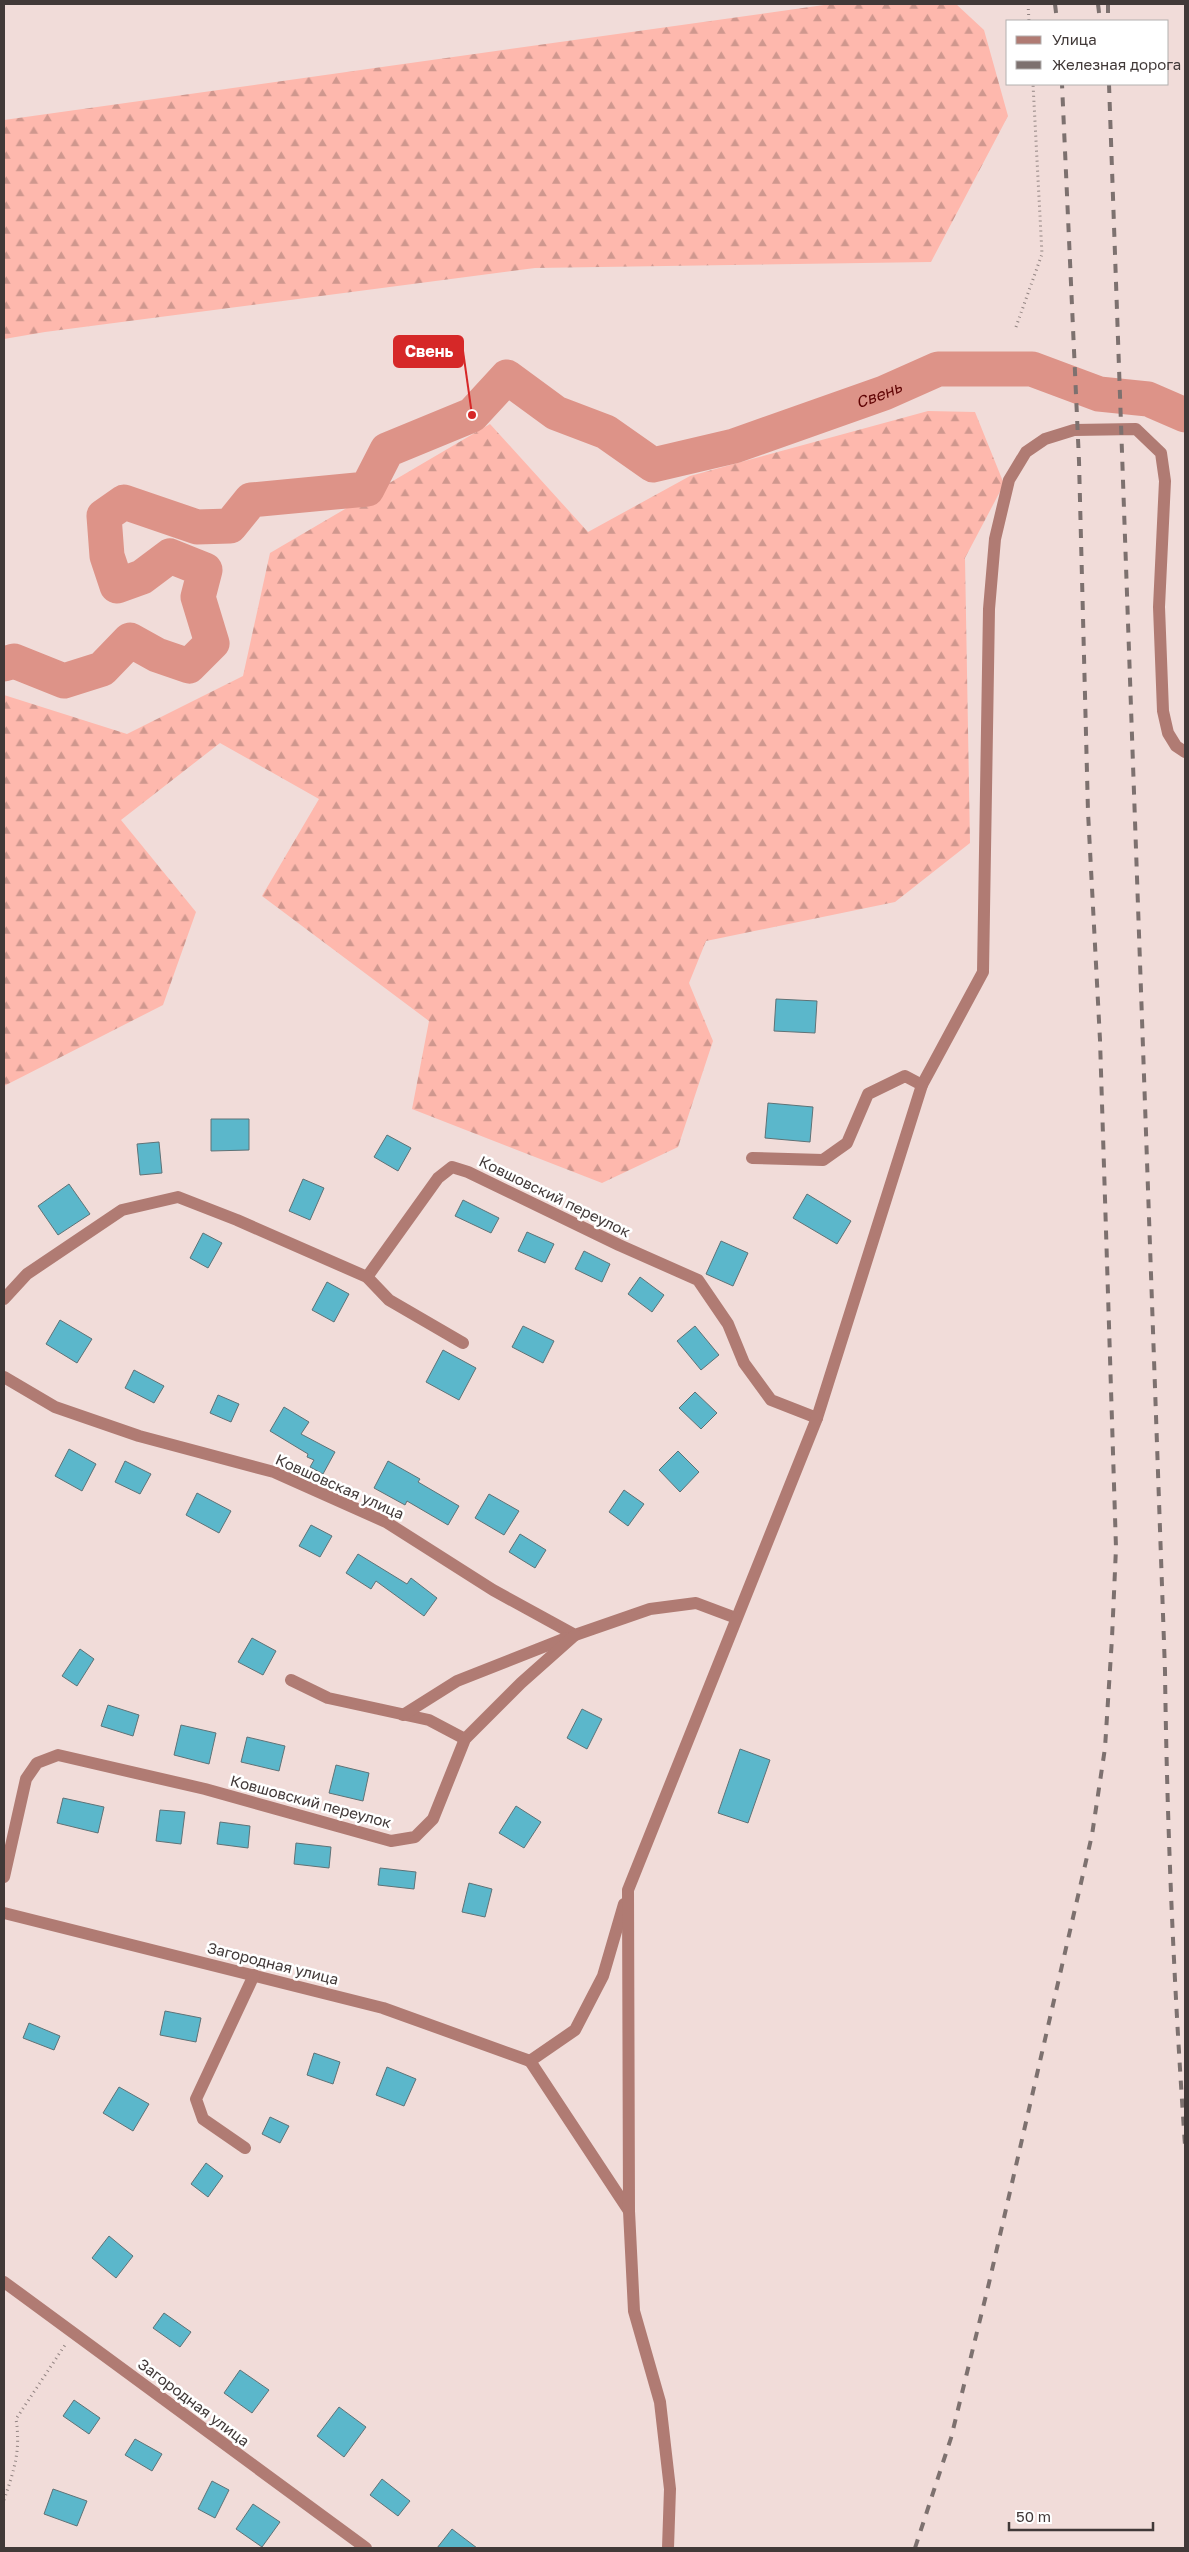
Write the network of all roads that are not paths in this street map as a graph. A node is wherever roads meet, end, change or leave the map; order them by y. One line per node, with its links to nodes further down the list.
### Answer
1 (1185, 752): 2 (street)
2 (922, 1086): 3 (street); 8 (street)
3 (752, 1158)
4 (367, 1278): 5 (street); 6 (street); 8 (street, Ковшовский переулок)
5 (4, 1299)
6 (462, 1343)
7 (4, 1377): 10 (street, Ковшовская улица)
8 (817, 1418): 9 (street)
9 (736, 1618): 10 (street); 15 (street)
10 (575, 1635): 12 (street); 13 (street, Ковшовский переулок)
11 (291, 1680): 12 (street)
12 (402, 1715): 13 (street)
13 (465, 1739): 14 (street, Ковшовский переулок)
14 (4, 1877)
15 (628, 1890): 18 (street); 20 (street)
16 (4, 1914): 17 (street, Загородная улица)
17 (254, 1975): 18 (street, Загородная улица); 19 (street)
18 (530, 2061): 20 (street)
19 (245, 2148)
20 (629, 2211): 23 (street)
21 (4, 2282): 22 (street, Загородная улица)
22 (366, 2548)
23 (668, 2548)

